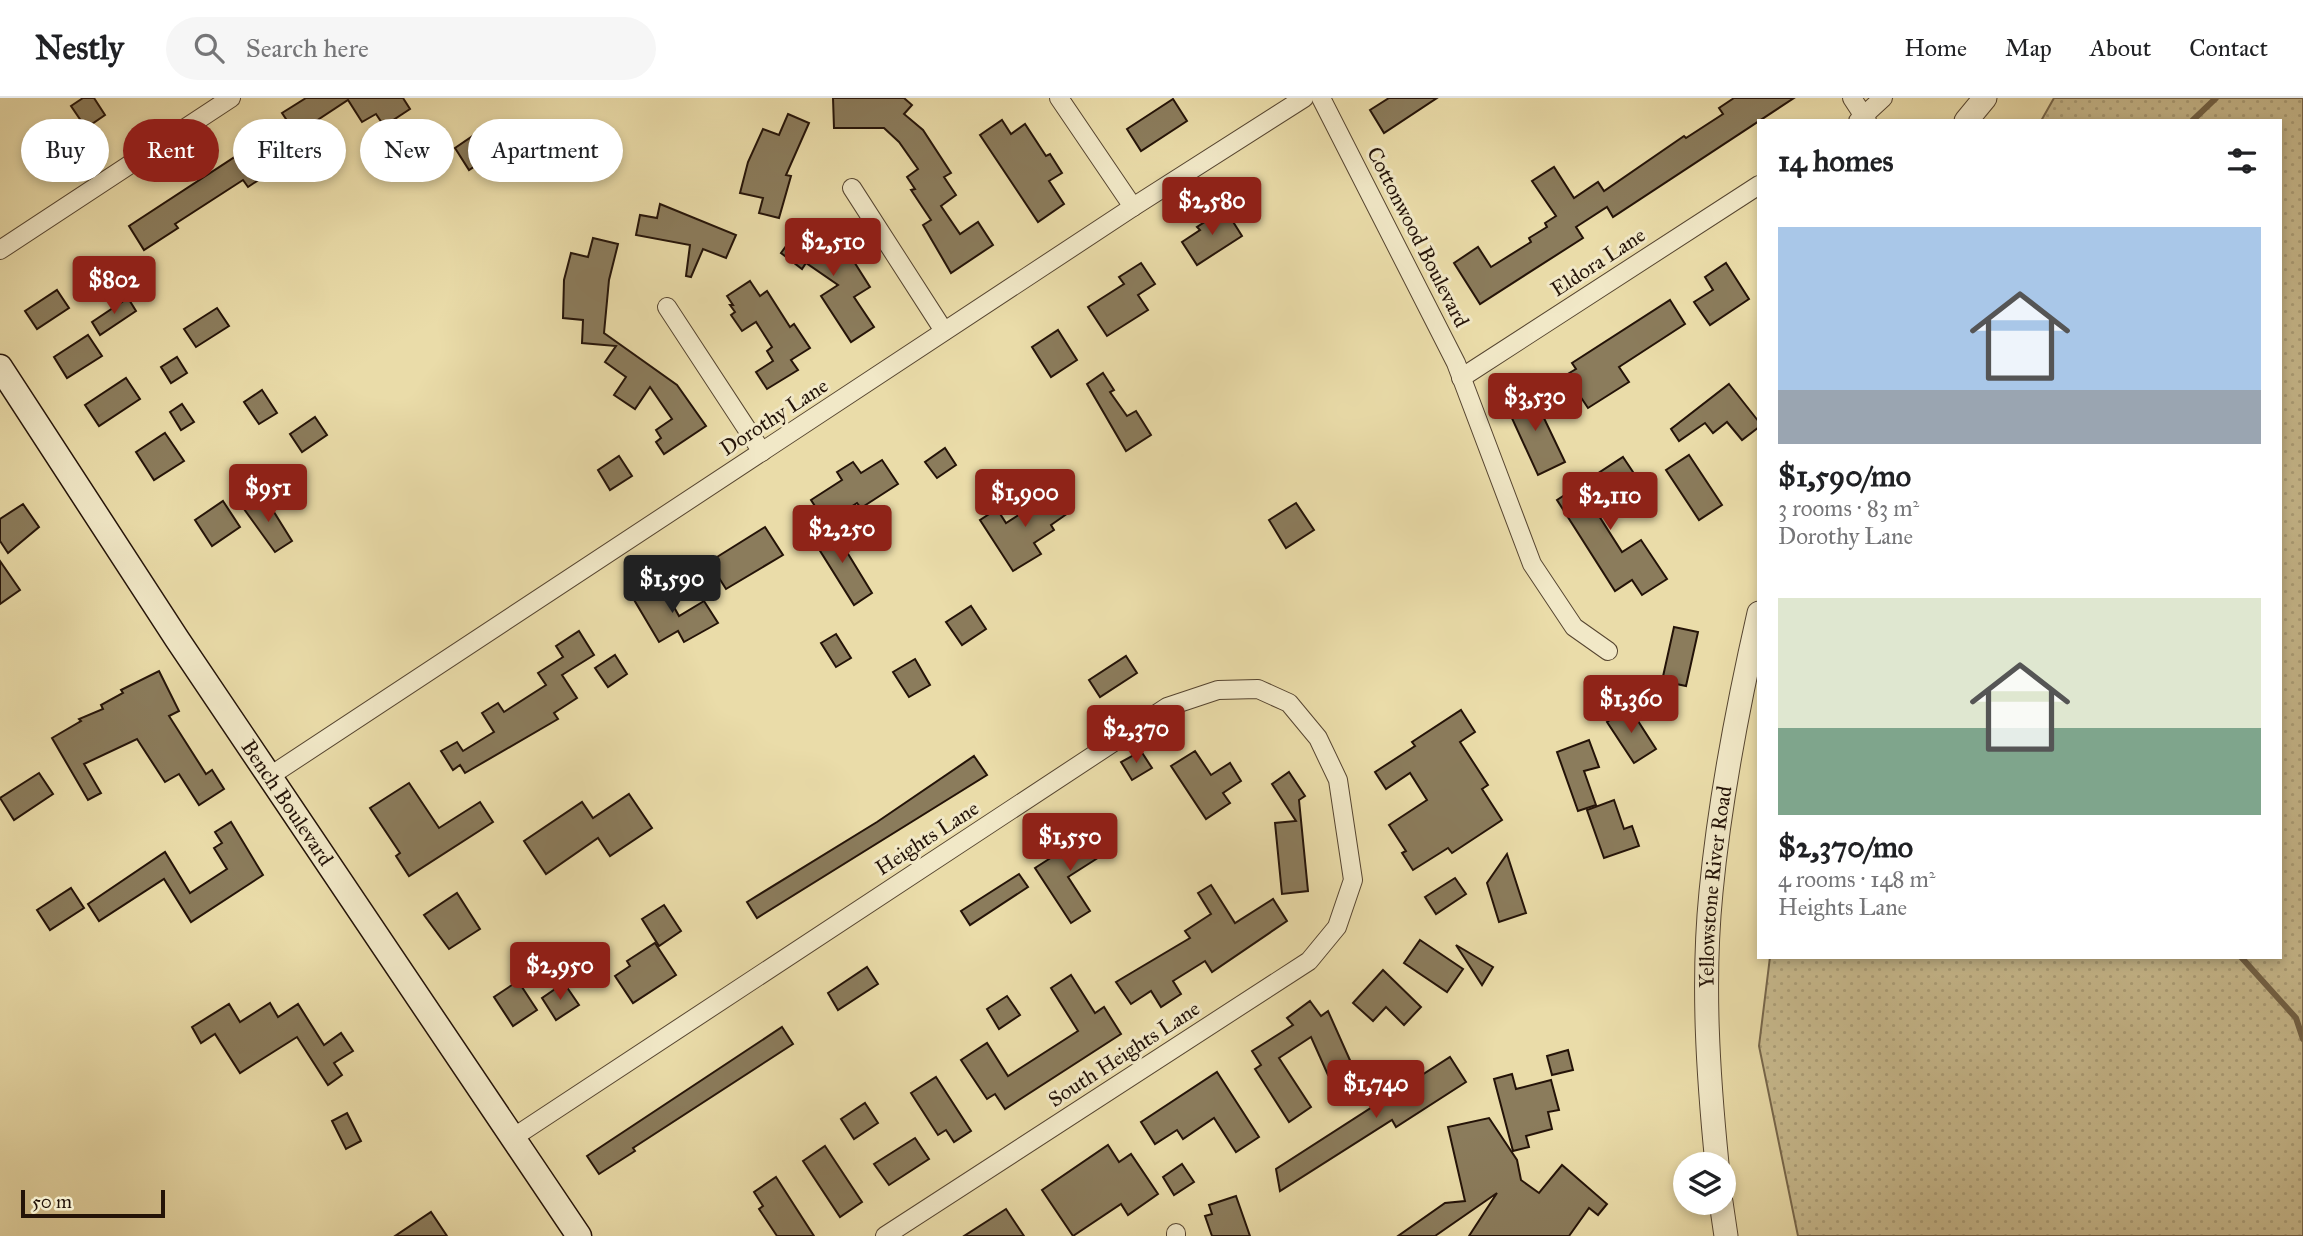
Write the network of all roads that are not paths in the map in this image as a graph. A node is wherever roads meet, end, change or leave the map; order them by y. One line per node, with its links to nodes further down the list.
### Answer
1 (231, 98): 13 (street)
2 (1059, 98): 12 (street)
3 (1304, 98): 12 (street, Dorothy Lane)
4 (1321, 98): 17 (street, Cottonwood Boulevard)
5 (1852, 98): 8 (street)
6 (1883, 98): 8 (street)
7 (1985, 98): 9 (street)
8 (1863, 119)
9 (1968, 119)
10 (1757, 186): 17 (street, Eldora Lane)
11 (852, 188): 15 (street)
12 (1133, 207): 15 (street, Dorothy Lane)
13 (0, 250)
14 (667, 307): 18 (street)
15 (944, 331): 18 (street, Dorothy Lane)
16 (0, 367): 21 (main road, Bench Boulevard)
17 (1461, 378): 20 (street, Cottonwood Boulevard)
18 (762, 452): 21 (street, Dorothy Lane)
19 (1757, 622): 24 (street, Yellowstone River Road)
20 (1608, 651)
21 (270, 776): 23 (main road, Bench Boulevard)
22 (1353, 880): 23 (street, Heights Lane); 27 (street, South Heights Lane)
23 (514, 1137): 26 (main road, Bench Boulevard)
24 (1716, 1152)
25 (1723, 1215): 28 (street)
26 (579, 1236)
27 (885, 1236)
28 (1726, 1236)

